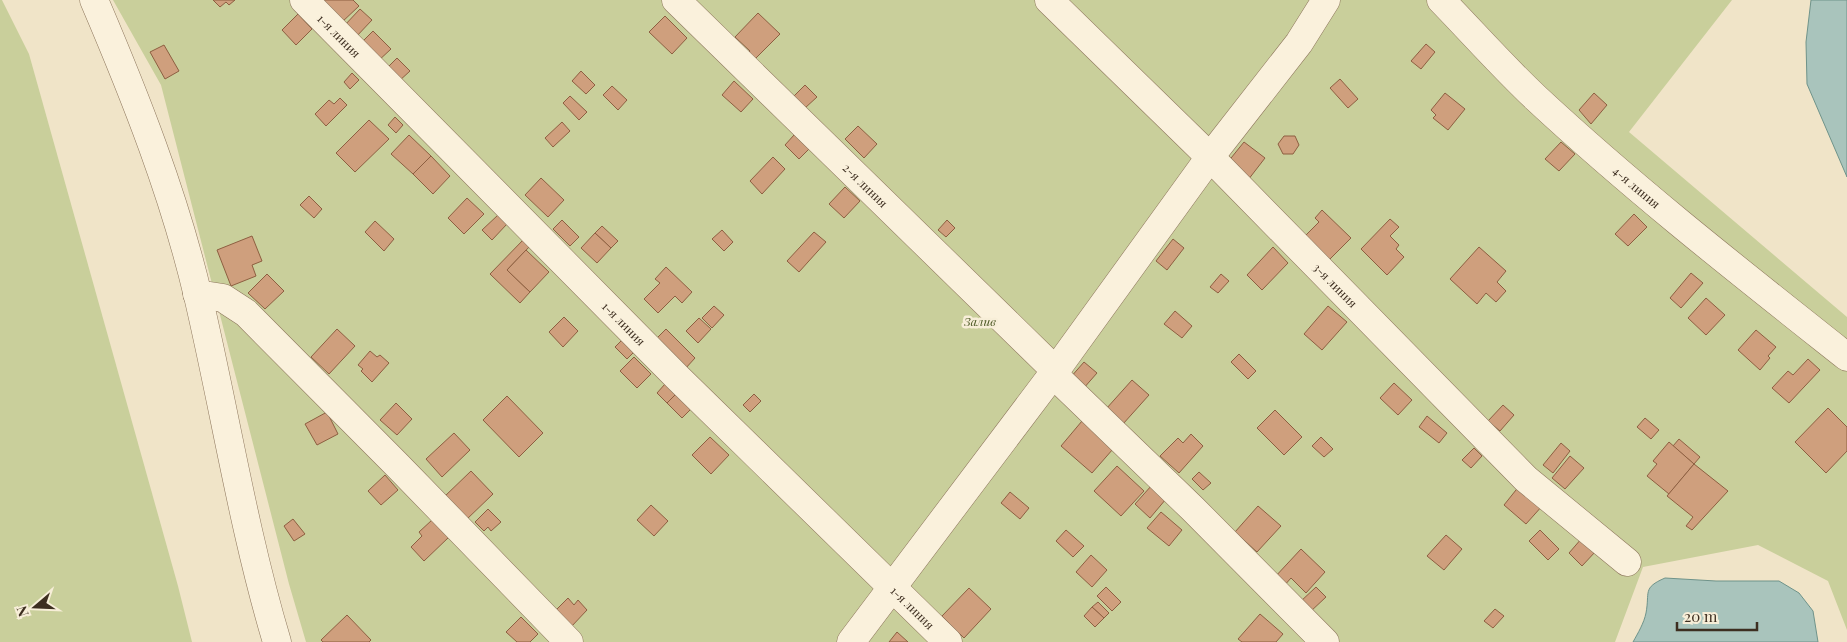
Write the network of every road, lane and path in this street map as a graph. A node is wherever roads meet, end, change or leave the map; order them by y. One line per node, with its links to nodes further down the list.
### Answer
1 (94, 0): 8 (street)
2 (304, 0): 12 (street, 1-я линия)
3 (676, 0): 10 (street, 2-я линия)
4 (1049, 0): 7 (street, 3-я линия)
5 (1326, 0): 7 (street)
6 (1441, 0): 9 (street, 4-я линия)
7 (1210, 157): 10 (street); 11 (street, 3-я линия)
8 (197, 294): 13 (street); 14 (street)
9 (1847, 357)
10 (1054, 372): 12 (street); 17 (street, 2-я линия)
11 (1627, 562)
12 (893, 587): 15 (street); 16 (street, 1-я линия)
13 (277, 642)
14 (569, 642)
15 (851, 642)
16 (948, 642)
17 (1325, 642)

